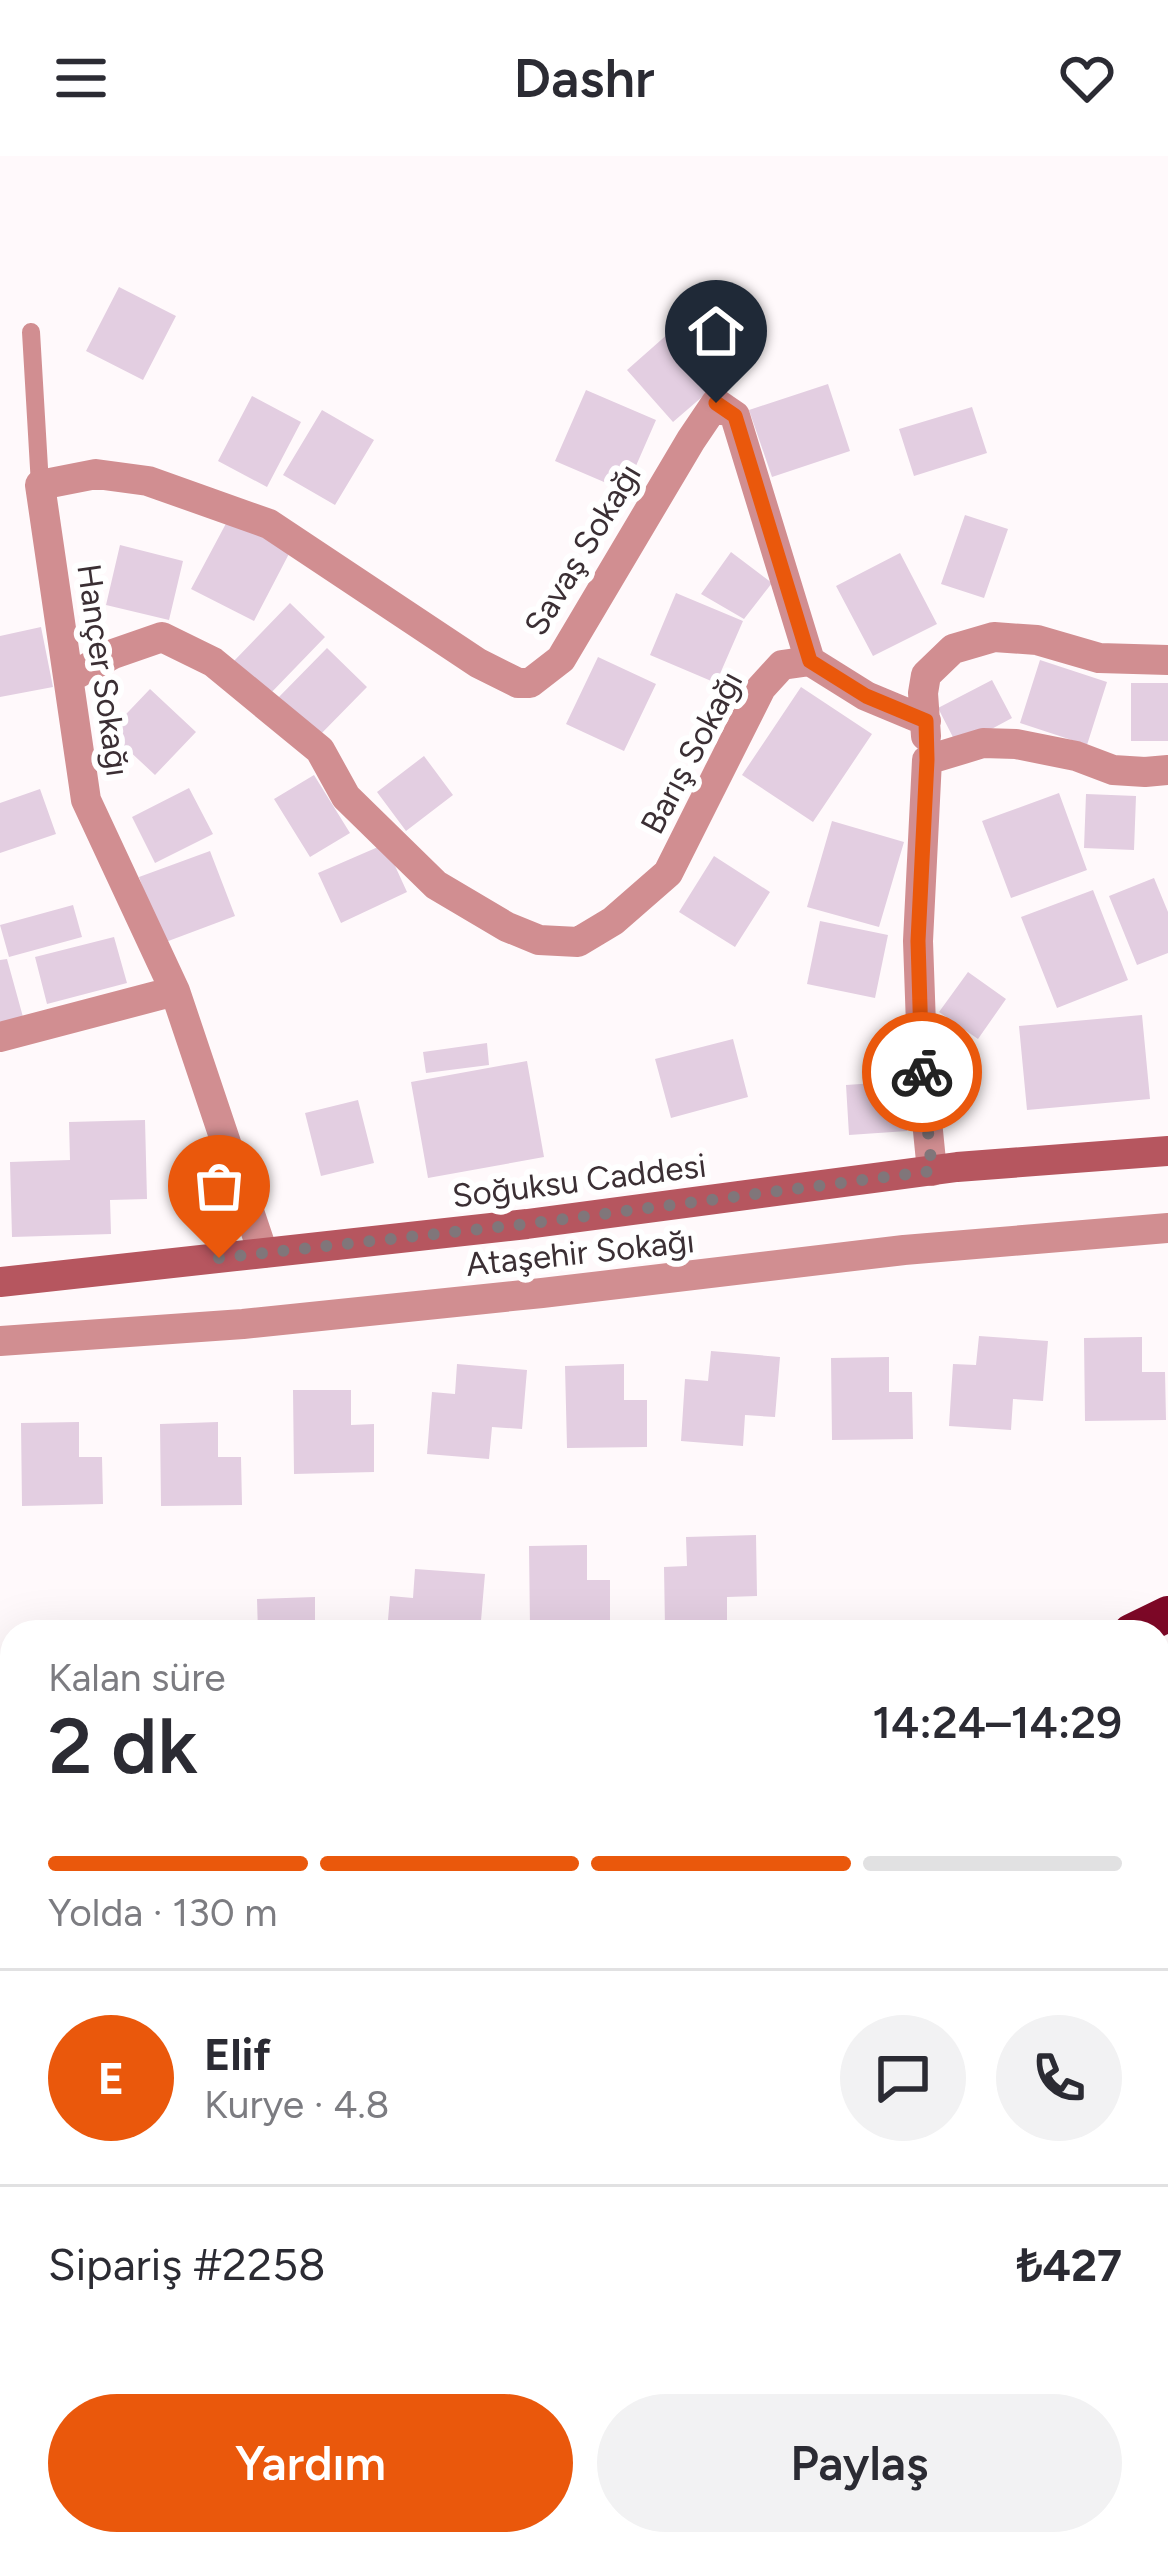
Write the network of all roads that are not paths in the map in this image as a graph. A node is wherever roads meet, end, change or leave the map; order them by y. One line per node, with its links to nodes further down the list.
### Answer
1 (32, 332): 2 (lane)
2 (40, 484): 4 (street, Savaş Sokağı); 5 (street, Hançer Sokağı)
3 (1168, 660): 6 (street)
4 (810, 661): 5 (street, Barış Sokağı); 6 (street)
5 (69, 678): 9 (street, Hançer Sokağı)
6 (926, 721): 7 (street)
7 (927, 760): 8 (street); 12 (street)
8 (1168, 770)
9 (175, 991): 10 (street); 14 (street, Hançer Sokağı)
10 (0, 1037)
11 (1168, 1151): 12 (main road, Soğuksu Caddesi)
12 (932, 1171): 14 (main road, Soğuksu Caddesi)
13 (1168, 1228): 16 (street, Ataşehir Sokağı)
14 (263, 1253): 15 (main road, Soğuksu Caddesi)
15 (0, 1282)
16 (0, 1341)

